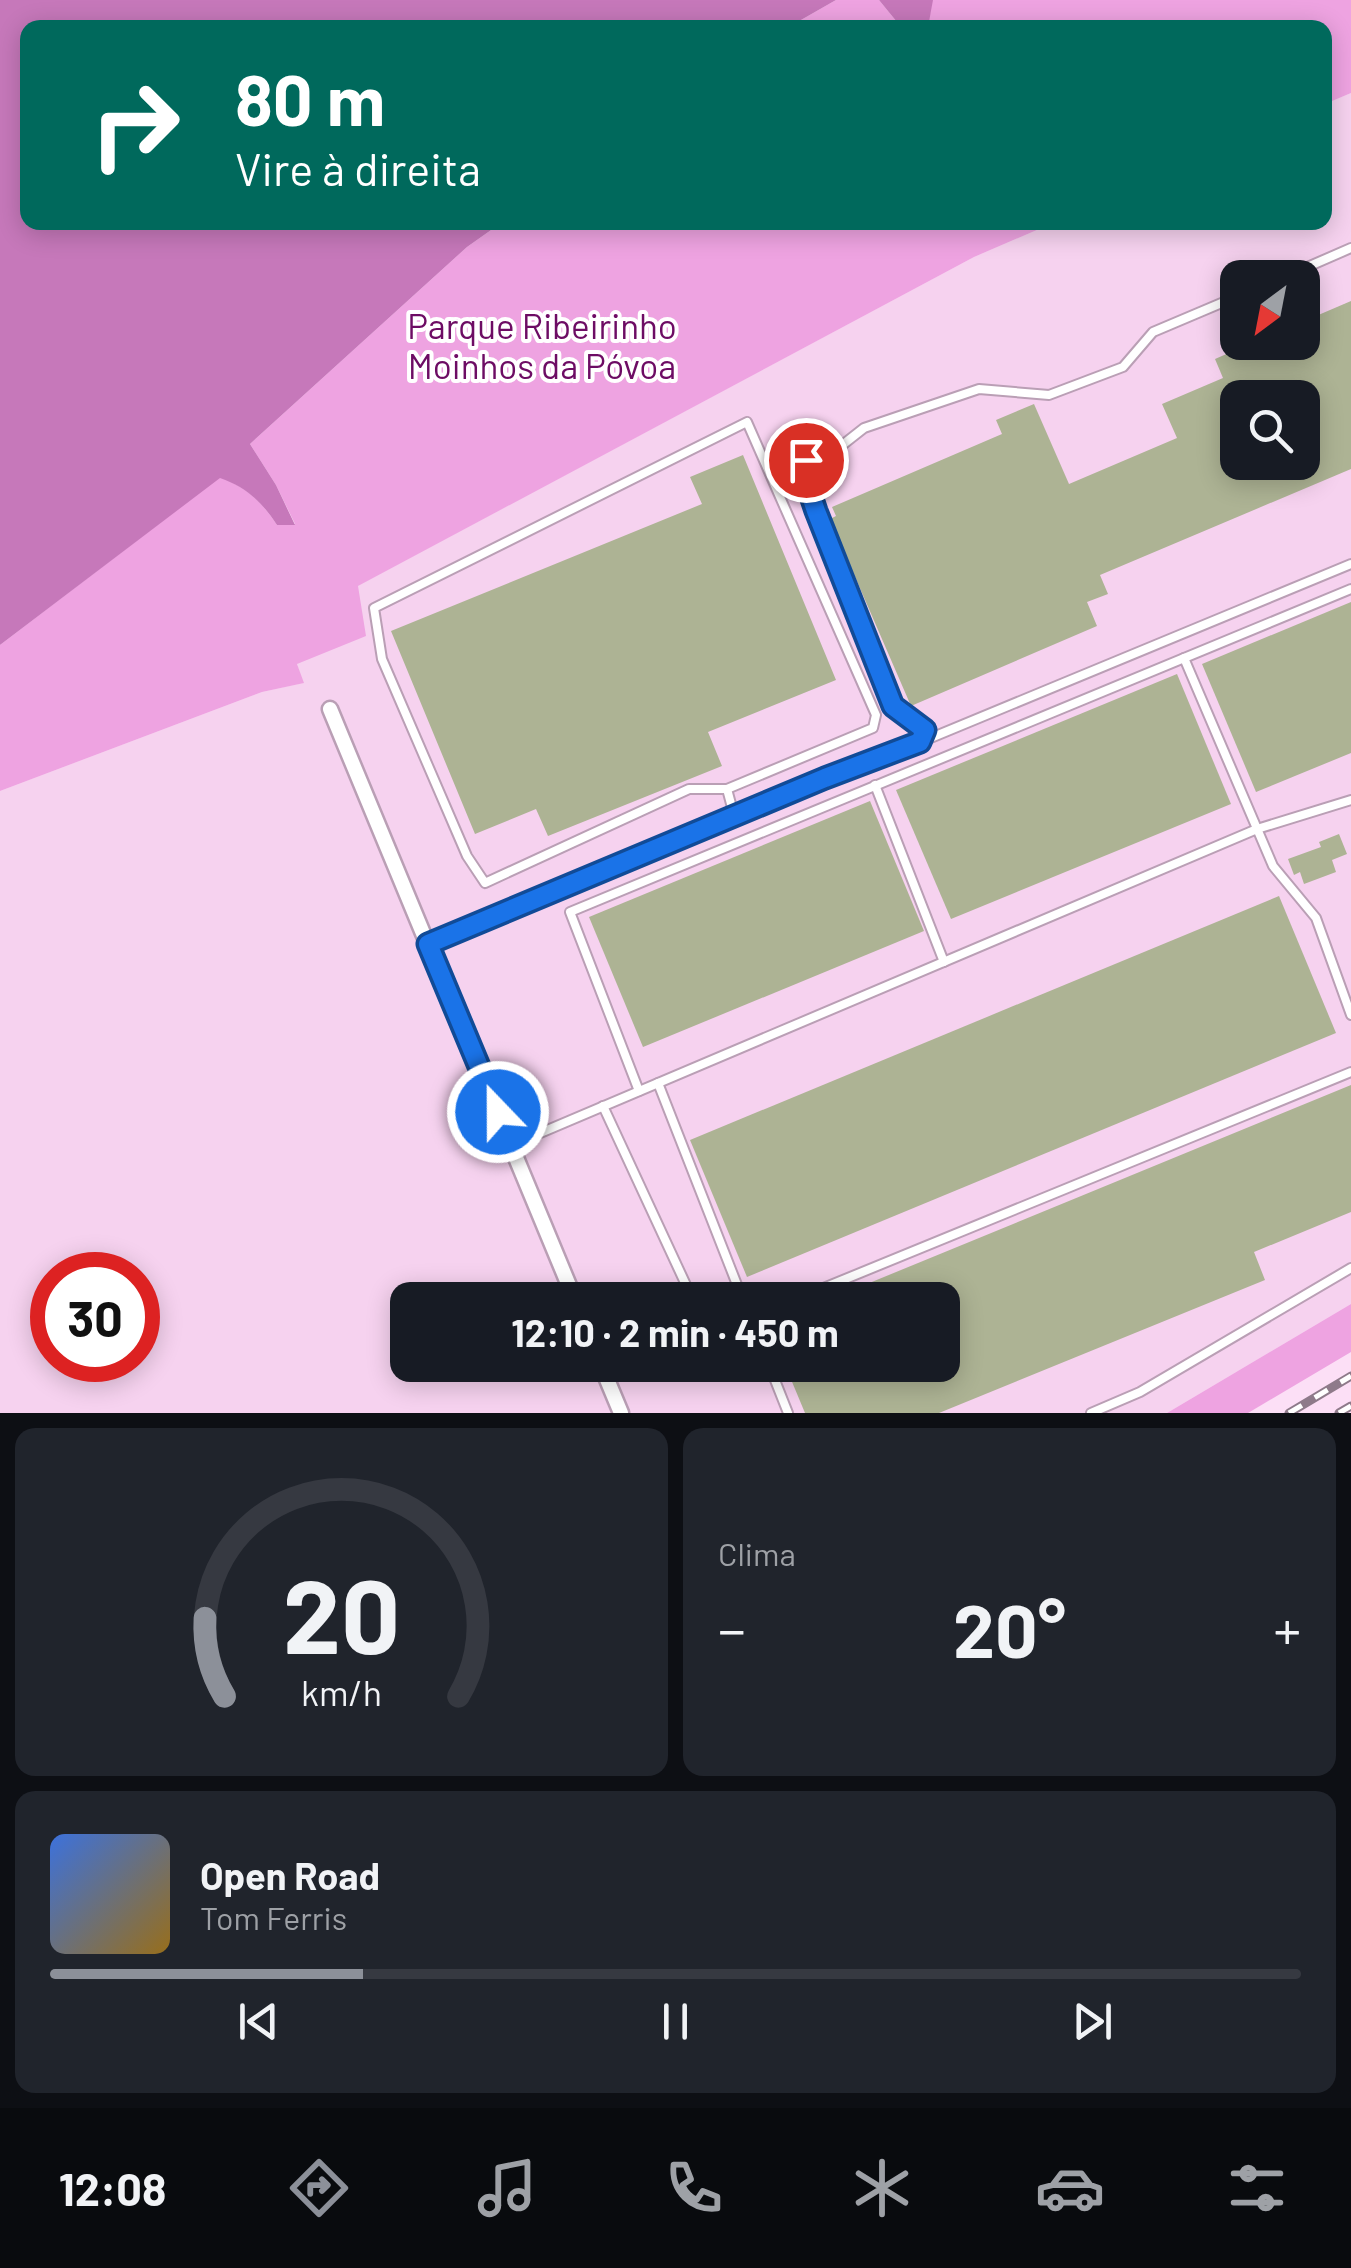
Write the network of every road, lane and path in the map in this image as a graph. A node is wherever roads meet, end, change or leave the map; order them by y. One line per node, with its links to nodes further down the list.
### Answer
1 (1351, 248): 2 (lane)
2 (1320, 261)
3 (1220, 304): 8 (lane)
4 (1351, 564): 8 (lane)
5 (1351, 589): 6 (lane)
6 (1184, 658): 9 (lane); 13 (lane)
7 (330, 710): 14 (street)
8 (920, 742): 12 (lane)
9 (875, 785): 15 (lane); 19 (lane)
10 (727, 789): 10 (lane); 12 (lane)
11 (1351, 800): 13 (lane)
12 (734, 815): 14 (lane)
13 (1257, 829): 15 (lane); 16 (lane)
14 (428, 944): 21 (street)
15 (944, 962): 18 (lane)
16 (1351, 1015)
17 (1351, 1072): 26 (lane)
18 (658, 1083): 19 (lane); 25 (lane)
19 (639, 1091): 20 (lane)
20 (604, 1106): 21 (lane); 24 (lane)
21 (512, 1145): 23 (street)
22 (1351, 1268): 31 (lane)
23 (568, 1282)
24 (684, 1282)
25 (736, 1282)
26 (838, 1282)
27 (608, 1382): 29 (street)
28 (776, 1382): 30 (lane)
29 (620, 1413)
30 (788, 1413)
31 (1091, 1413)

